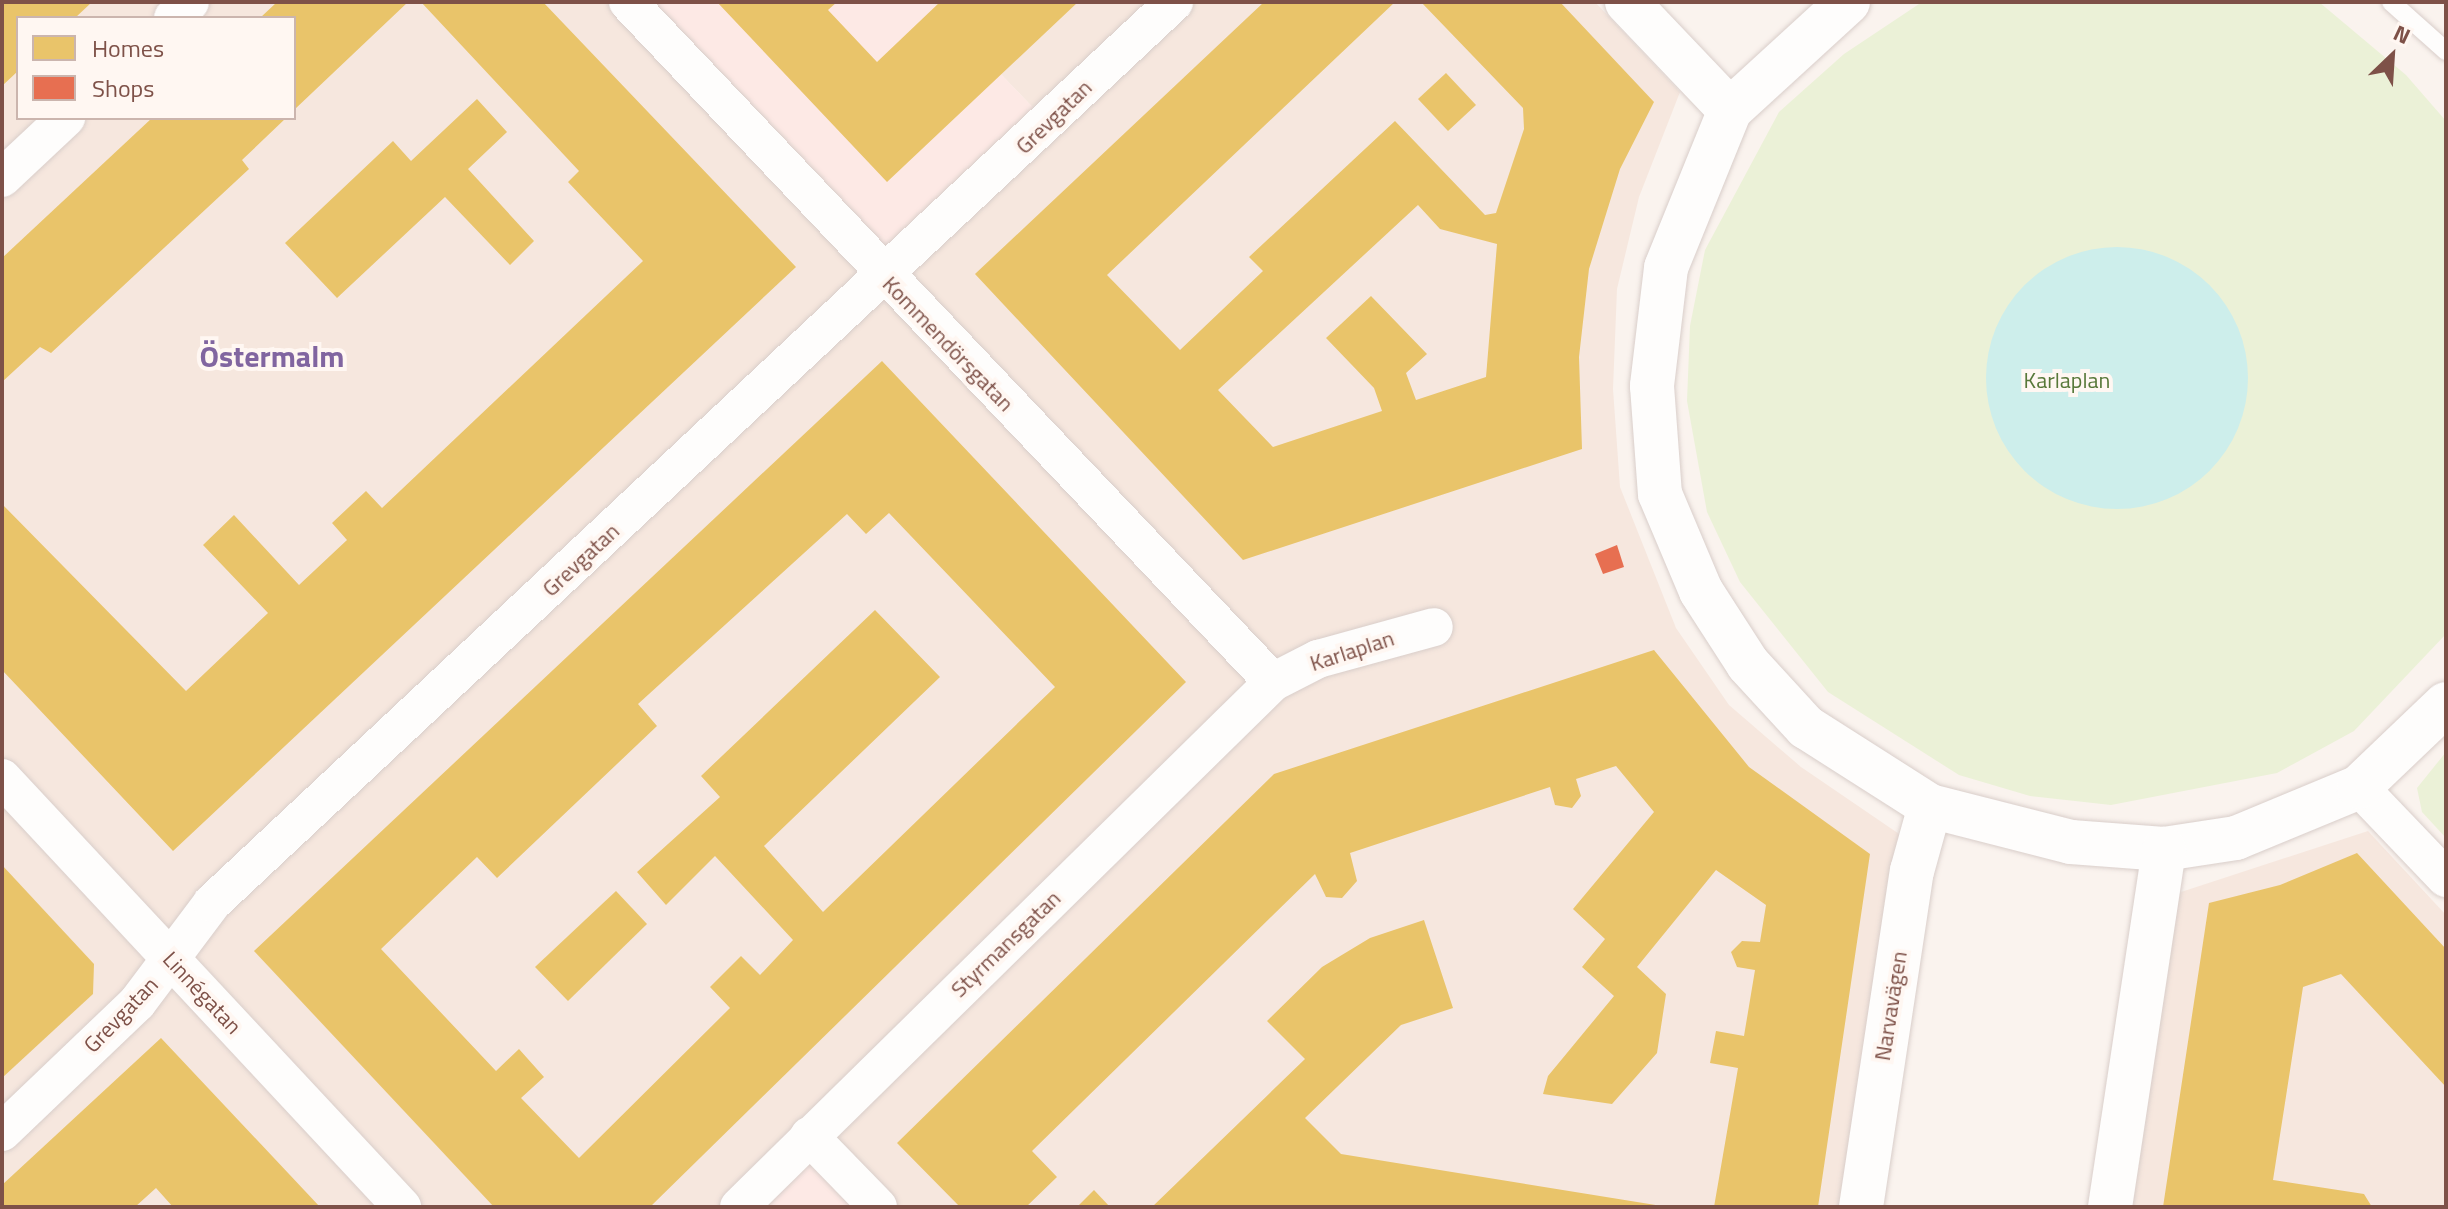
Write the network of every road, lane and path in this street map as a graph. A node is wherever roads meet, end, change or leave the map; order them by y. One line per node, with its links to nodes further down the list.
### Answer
1 (190, 2): 7 (street)
2 (628, 2): 12 (street, Kommendörsgatan)
3 (1174, 2): 12 (street, Grevgatan)
4 (1627, 2): 9 (street)
5 (1848, 2): 9 (street)
6 (2391, 2): 8 (lane)
7 (175, 16)
8 (2446, 51)
9 (1730, 110): 18 (street)
10 (64, 120): 11 (street)
11 (2, 178)
12 (884, 278): 14 (street, Kommendörsgatan); 21 (street, Grevgatan)
13 (1434, 627): 14 (street, Karlaplan)
14 (1273, 682): 23 (street, Styrmansgatan)
15 (2446, 704): 17 (street)
16 (2, 778): 21 (street, Linnégatan)
17 (2359, 787): 19 (street); 20 (street)
18 (1930, 806): 19 (street); 27 (street, Narvavägen)
19 (2164, 849): 28 (street)
20 (2446, 878)
21 (172, 960): 22 (street, Grevgatan); 24 (street, Linnégatan)
22 (2, 1132)
23 (809, 1136): 25 (street, Styrmansgatan); 26 (street)
24 (402, 1207)
25 (739, 1207)
26 (878, 1207)
27 (1861, 1207)
28 (2110, 1207)

